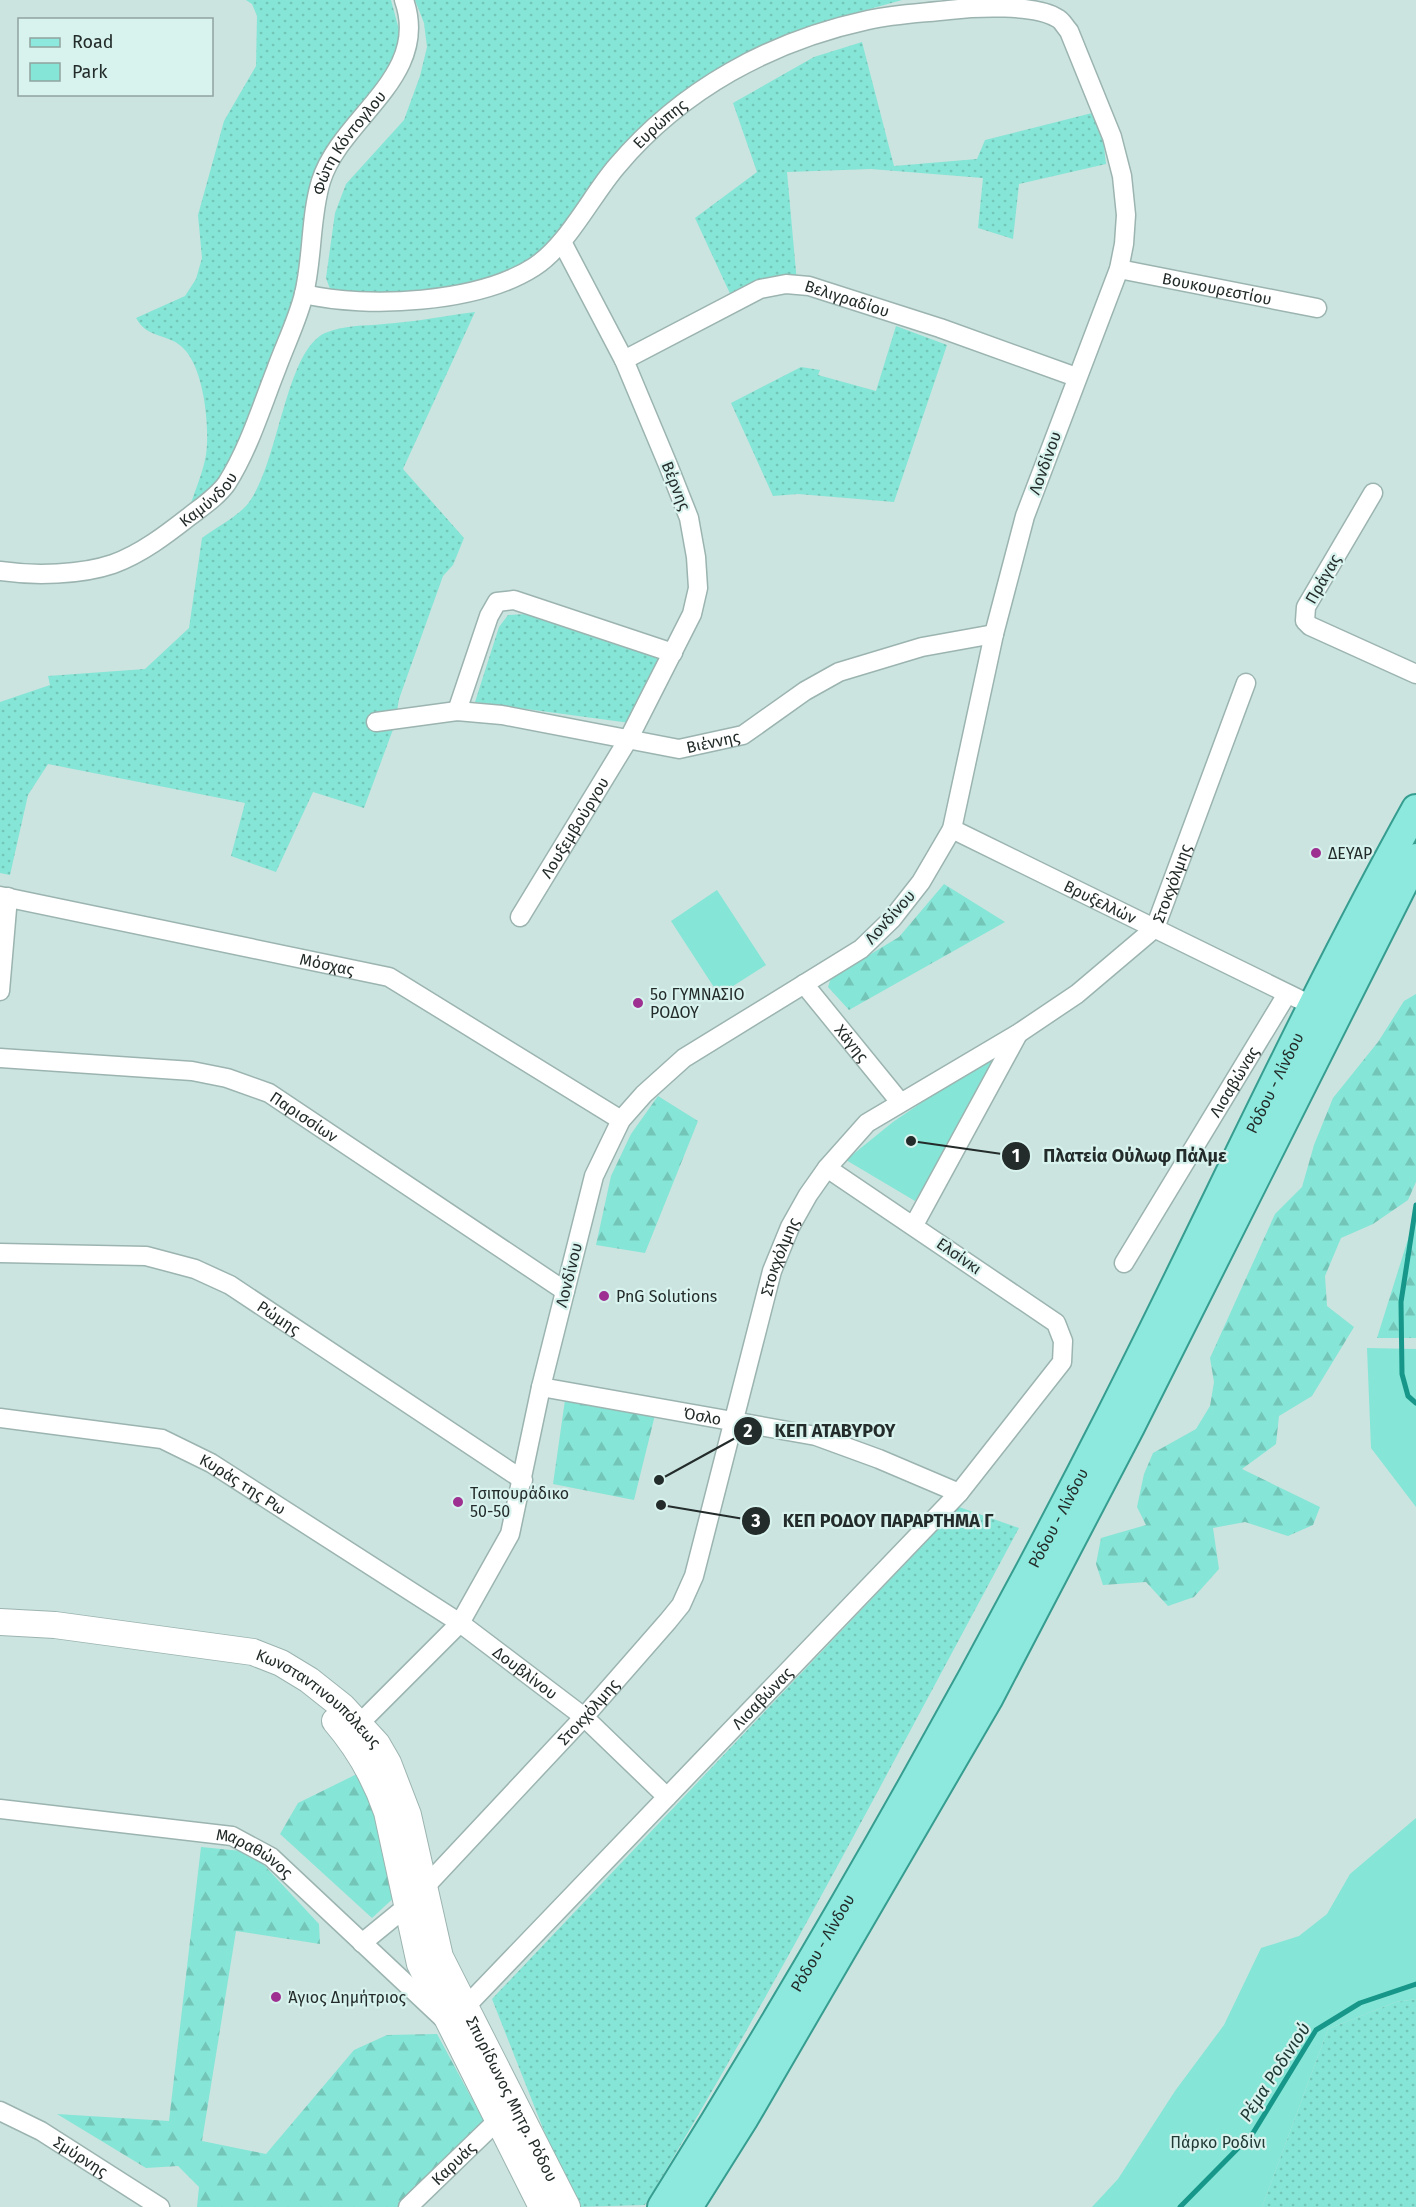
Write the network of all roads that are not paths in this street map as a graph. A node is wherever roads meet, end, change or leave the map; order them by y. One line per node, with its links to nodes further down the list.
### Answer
1 (405, 0): 5 (street, Φώτη Κόντογλου)
2 (1058, 18): 3 (street, Ευρώπης); 4 (street, Λονδίνου)
3 (561, 242): 5 (street, Ευρώπης); 7 (street, Βέρνης)
4 (1119, 269): 6 (street, Βουκουρεστίου); 8 (street, Λονδίνου)
5 (304, 294): 10 (street, Καμύνδου)
6 (1317, 308)
7 (624, 360): 8 (street, Βελιγραδίου); 12 (street, Βέρνης)
8 (1076, 377): 11 (street, Λονδίνου)
9 (1373, 493): 13 (street, Πράγας)
10 (0, 570)
11 (994, 634): 17 (street, Βιέννης); 19 (street, Λονδίνου)
12 (673, 653): 15 (street); 17 (street, Βέρνης)
13 (1416, 674)
14 (1246, 683): 23 (street, Στοκχόλμης)
15 (457, 711): 16 (street, Βιέννης); 17 (street, Βιέννης)
16 (376, 722)
17 (629, 738): 22 (street, Λουξεμβούργου)
18 (1416, 809): 27 (main road, Ρόδου - Λίνδου)
19 (952, 829): 23 (street, Βρυξελλών); 24 (street, Λονδίνου)
20 (1416, 858): 61 (main road, Ρόδου - Λίνδου)
21 (4, 897): 25 (street); 31 (street, Μόσχας)
22 (520, 917)
23 (1155, 928): 26 (street, Βρυξελλών); 28 (street, Στοκχόλμης)
24 (804, 984): 30 (street, Χάγης); 31 (street, Λονδίνου)
25 (0, 991)
26 (1287, 994): 27 (street, Βρυξελλών); 35 (street, Λισαβώνας)
27 (1313, 1006): 60 (main road, Ρόδου - Λίνδου)
28 (1019, 1033): 30 (street, Στοκχόλμης); 33 (street)
29 (0, 1058): 36 (street, Παρισσίων)
30 (900, 1102): 32 (street, Στοκχόλμης)
31 (621, 1120): 36 (street, Λονδίνου)
32 (827, 1168): 33 (street, Ελσίνκι); 40 (street, Στοκχόλμης)
33 (914, 1225): 37 (street, Ελσίνκι)
34 (0, 1253): 41 (street, Ρώμης)
35 (1124, 1263)
36 (565, 1291): 38 (street, Λονδίνου)
37 (1062, 1362): 42 (street, Λισαβώνας)
38 (542, 1387): 40 (street, Όσλο); 41 (street, Λονδίνου)
39 (0, 1418): 44 (street, Κυράς της Ρω)
40 (732, 1419): 42 (street, Όσλο); 46 (street, Στοκχόλμης)
41 (523, 1480): 44 (street, Λονδίνου)
42 (959, 1493): 48 (street, Λισαβώνας)
43 (0, 1622): 47 (main road, Κωνσταντινουπόλεως)
44 (460, 1623): 46 (street, Δουβλίνου); 47 (street, Λονδίνου)
45 (0, 1636): 47 (main road, Κωνσταντινουπόλεως)
46 (584, 1717): 48 (street, Δουβλίνου); 50 (street, Στοκχόλμης)
47 (354, 1730): 50 (main road, Κωνσταντινουπόλεως); 51 (main road, Κωνσταντινουπόλεως)
48 (667, 1797): 53 (street, Λισαβώνας)
49 (0, 1809): 52 (street, Μαραθώνος)
50 (424, 1888): 51 (street, Στοκχόλμης); 53 (main road, Κωνσταντινουπόλεως)
51 (406, 1907): 52 (street, Στοκχόλμης); 53 (main road, Κωνσταντινουπόλεως)
52 (362, 1943): 53 (street, Μαραθώνος)
53 (452, 2006): 55 (main road, Σπυρίδωνος Μητρ. Ρόδου); 59 (main road, Σπυρίδωνος Μητρ. Ρόδου)
54 (0, 2111): 56 (street, Σμύρνης)
55 (498, 2120): 57 (street, Καρυάς); 58 (main road, Σπυρίδωνος Μητρ. Ρόδου)
56 (160, 2207)
57 (408, 2207)
58 (542, 2207)
59 (567, 2207)
60 (662, 2207)
61 (688, 2207)

